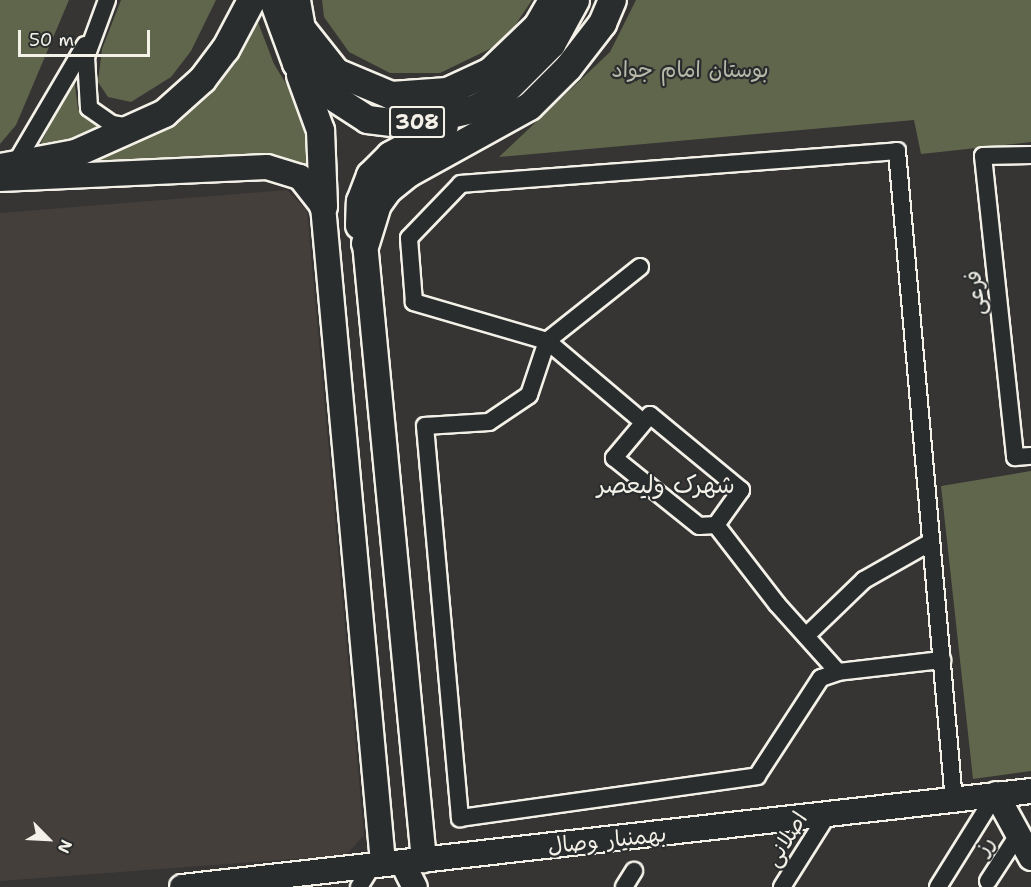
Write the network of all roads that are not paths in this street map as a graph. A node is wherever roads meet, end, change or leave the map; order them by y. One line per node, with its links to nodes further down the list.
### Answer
1 (107, 0): 8 (street)
2 (250, 0): 11 (main road)
3 (273, 0): 9 (main road, 308)
4 (296, 0): 5 (main road, 308)
5 (552, 0)
6 (575, 0): 10 (main road, 308)
7 (612, 0): 15 (main road)
8 (93, 31): 11 (street); 13 (street)
9 (292, 54): 10 (main road, 308); 14 (main road)
10 (480, 105): 15 (main road)
11 (135, 127): 13 (main road)
12 (1031, 155): 19 (street, فرعی)
13 (5, 170): 14 (street)
14 (323, 206): 23 (street)
15 (365, 243): 22 (street)
16 (640, 267): 17 (street)
17 (547, 341): 18 (street); 21 (street); 26 (street)
18 (643, 423): 20 (street); 20 (street)
19 (1031, 456)
20 (716, 525): 24 (street)
21 (931, 542): 24 (street); 25 (street)
22 (395, 565): 23 (street); 33 (street)
23 (356, 568): 33 (street)
24 (806, 636): 26 (street)
25 (942, 660): 26 (street); 29 (street)
26 (838, 672)
27 (1031, 791): 28 (street, بهمنیار وصال)
28 (996, 794): 29 (street, بهمنیار وصال); 31 (street); 41 (street)
29 (954, 801): 30 (street, بهمنیار وصال)
30 (828, 814): 33 (street, بهمنیار وصال); 40 (street, اصلانی)
31 (1018, 835): 32 (street); 35 (street, رز)
32 (1031, 858)
33 (395, 862): 36 (street, بهمنیار وصال); 37 (street); 38 (street)
34 (634, 871): 39 (street)
35 (988, 881)
36 (192, 886)
37 (359, 887)
38 (415, 887)
39 (624, 887)
40 (782, 887)
41 (938, 887)

